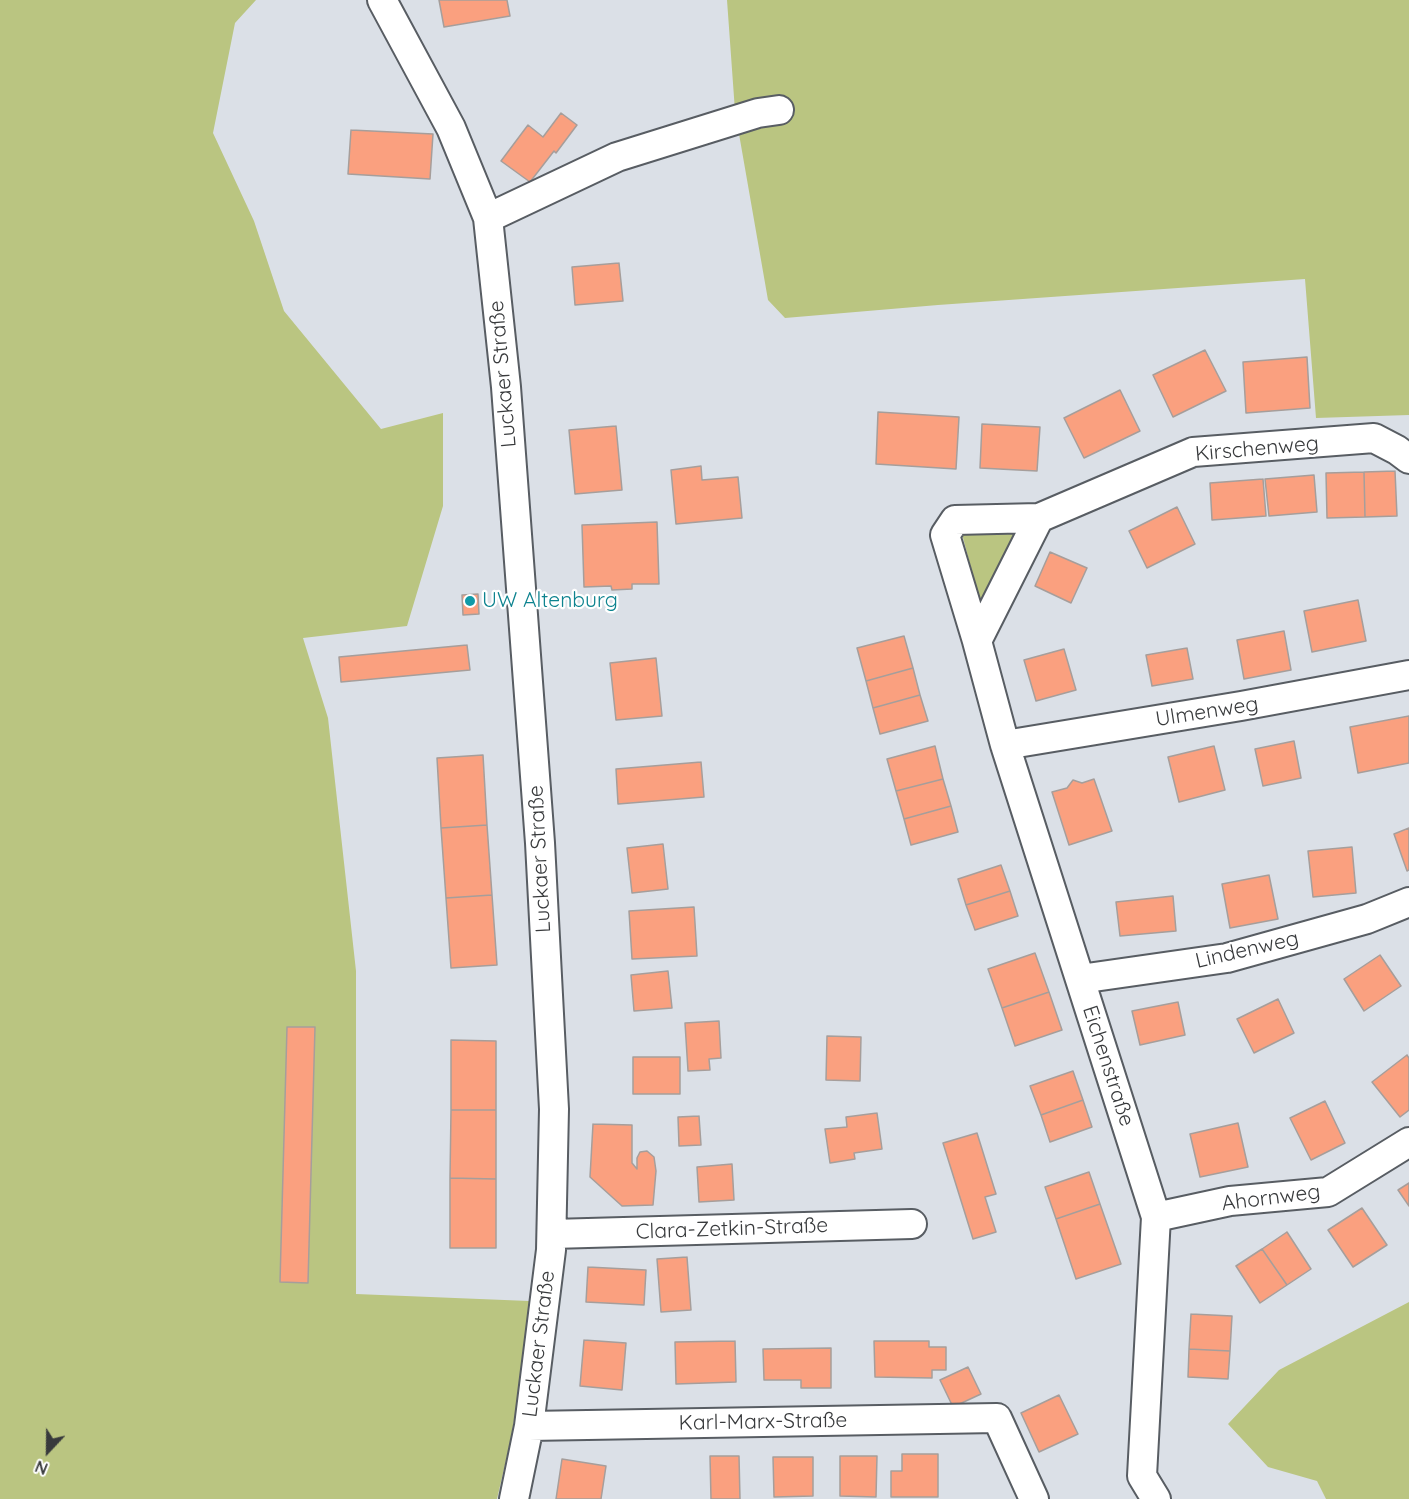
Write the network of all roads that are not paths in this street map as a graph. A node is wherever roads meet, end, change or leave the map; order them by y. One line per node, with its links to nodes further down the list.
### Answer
1 (382, 0): 3 (street, Luckaer Straße)
2 (779, 110): 3 (street)
3 (488, 218): 14 (street, Luckaer Straße)
4 (1405, 446): 5 (street, Kirschenweg)
5 (1039, 518): 6 (street); 6 (street, Kirschenweg)
6 (977, 641): 8 (street, Eichenstraße)
7 (1409, 675): 8 (street, Ulmenweg)
8 (1005, 745): 10 (street, Eichenstraße)
9 (1409, 902): 10 (street, Lindenweg)
10 (1080, 979): 12 (street, Eichenstraße)
11 (1409, 1142): 12 (street, Ahornweg)
12 (1156, 1217): 18 (street, Eichenstraße)
13 (912, 1224): 14 (street, Clara-Zetkin-Straße)
14 (552, 1234): 15 (street, Luckaer Straße)
15 (529, 1426): 16 (street, Luckaer Straße); 17 (street, Karl-Marx-Straße)
16 (514, 1499)
17 (1034, 1499)
18 (1156, 1499)

